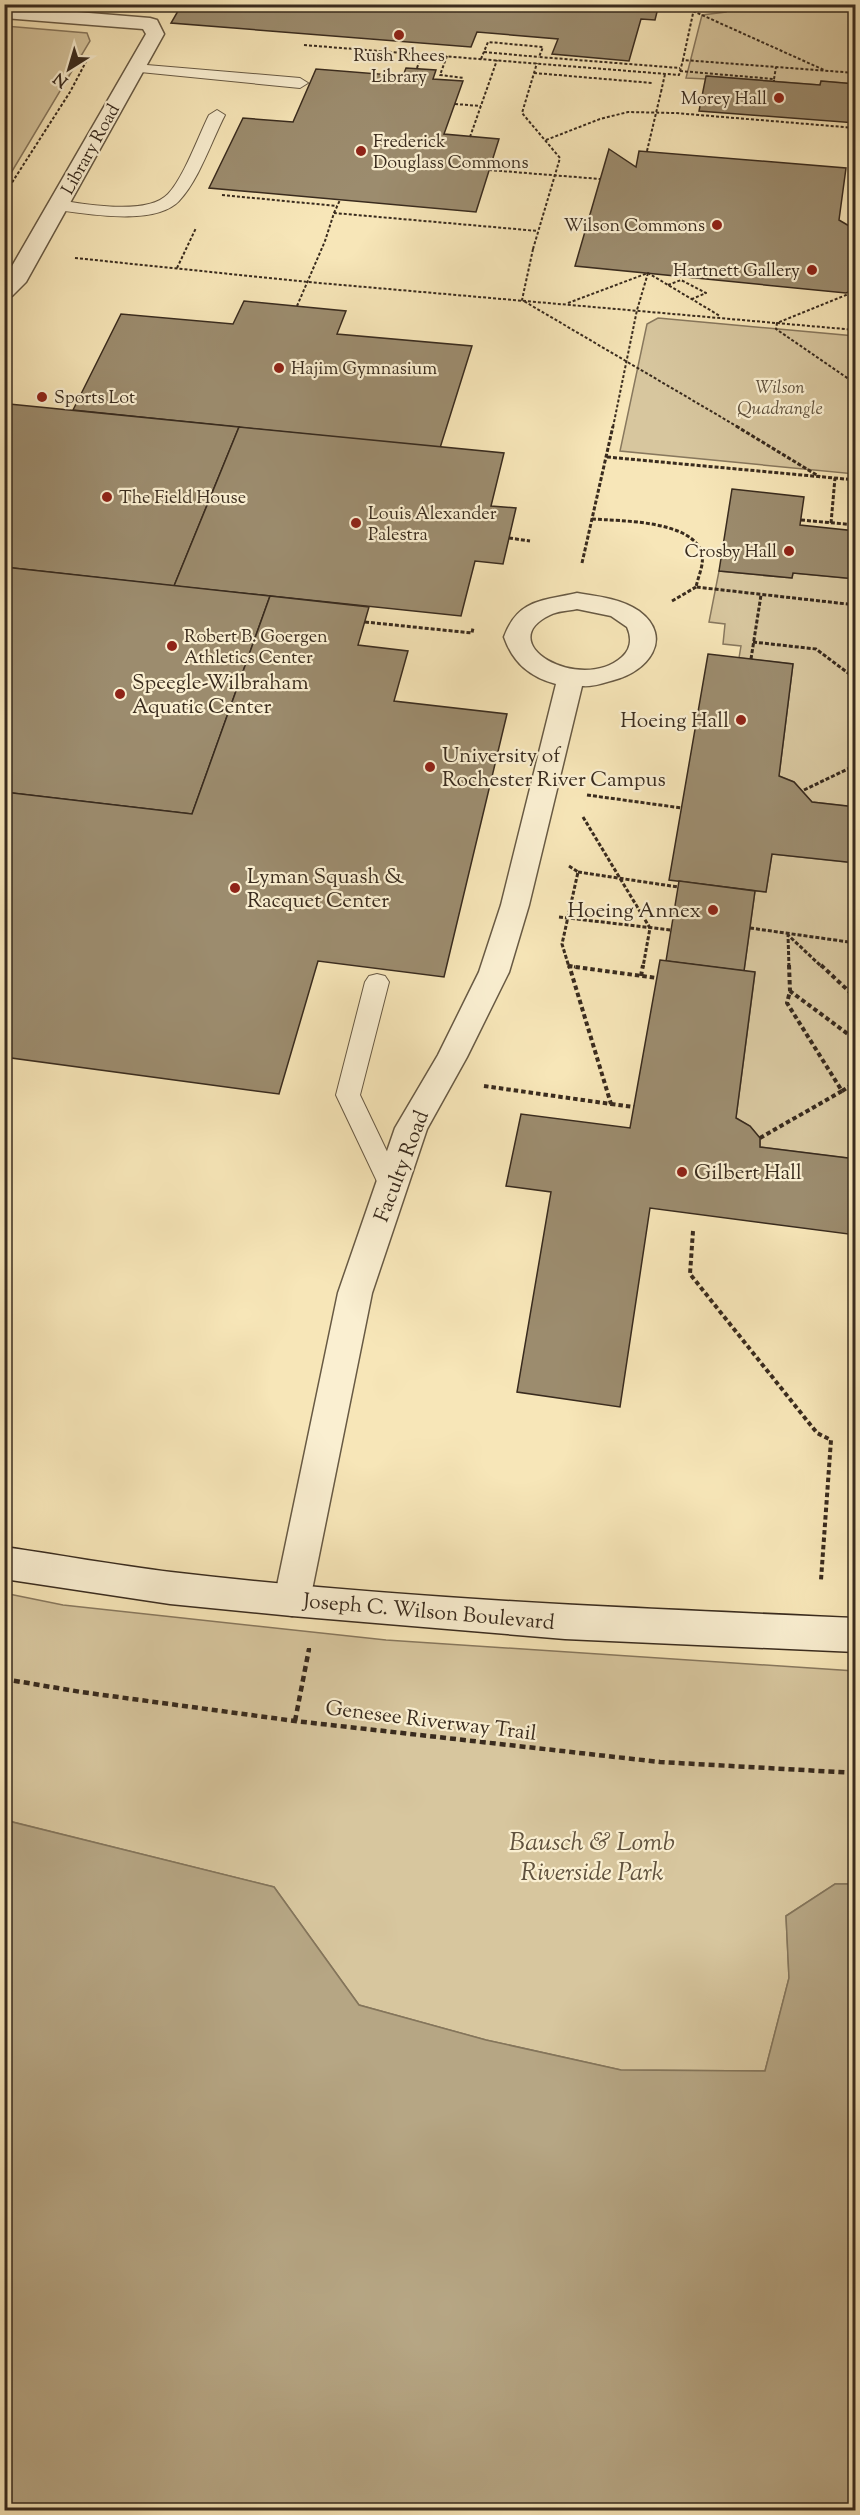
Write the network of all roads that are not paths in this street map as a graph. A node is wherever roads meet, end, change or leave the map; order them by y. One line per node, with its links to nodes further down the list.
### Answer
1 (161, 6): 3 (street, Library Road)
2 (4, 12): 3 (street)
3 (150, 24): 4 (street, Library Road)
4 (135, 68): 5 (lane); 7 (street, Library Road)
5 (300, 83)
6 (217, 115): 7 (lane)
7 (58, 205): 8 (street, Library Road)
8 (4, 291)
9 (571, 678): 11 (street, Faculty Road)
10 (377, 982): 11 (lane)
11 (391, 1185): 13 (street, Faculty Road)
12 (4, 1563): 13 (street, Joseph C. Wilson Boulevard)
13 (292, 1600): 14 (street, Joseph C. Wilson Boulevard)
14 (855, 1635)

